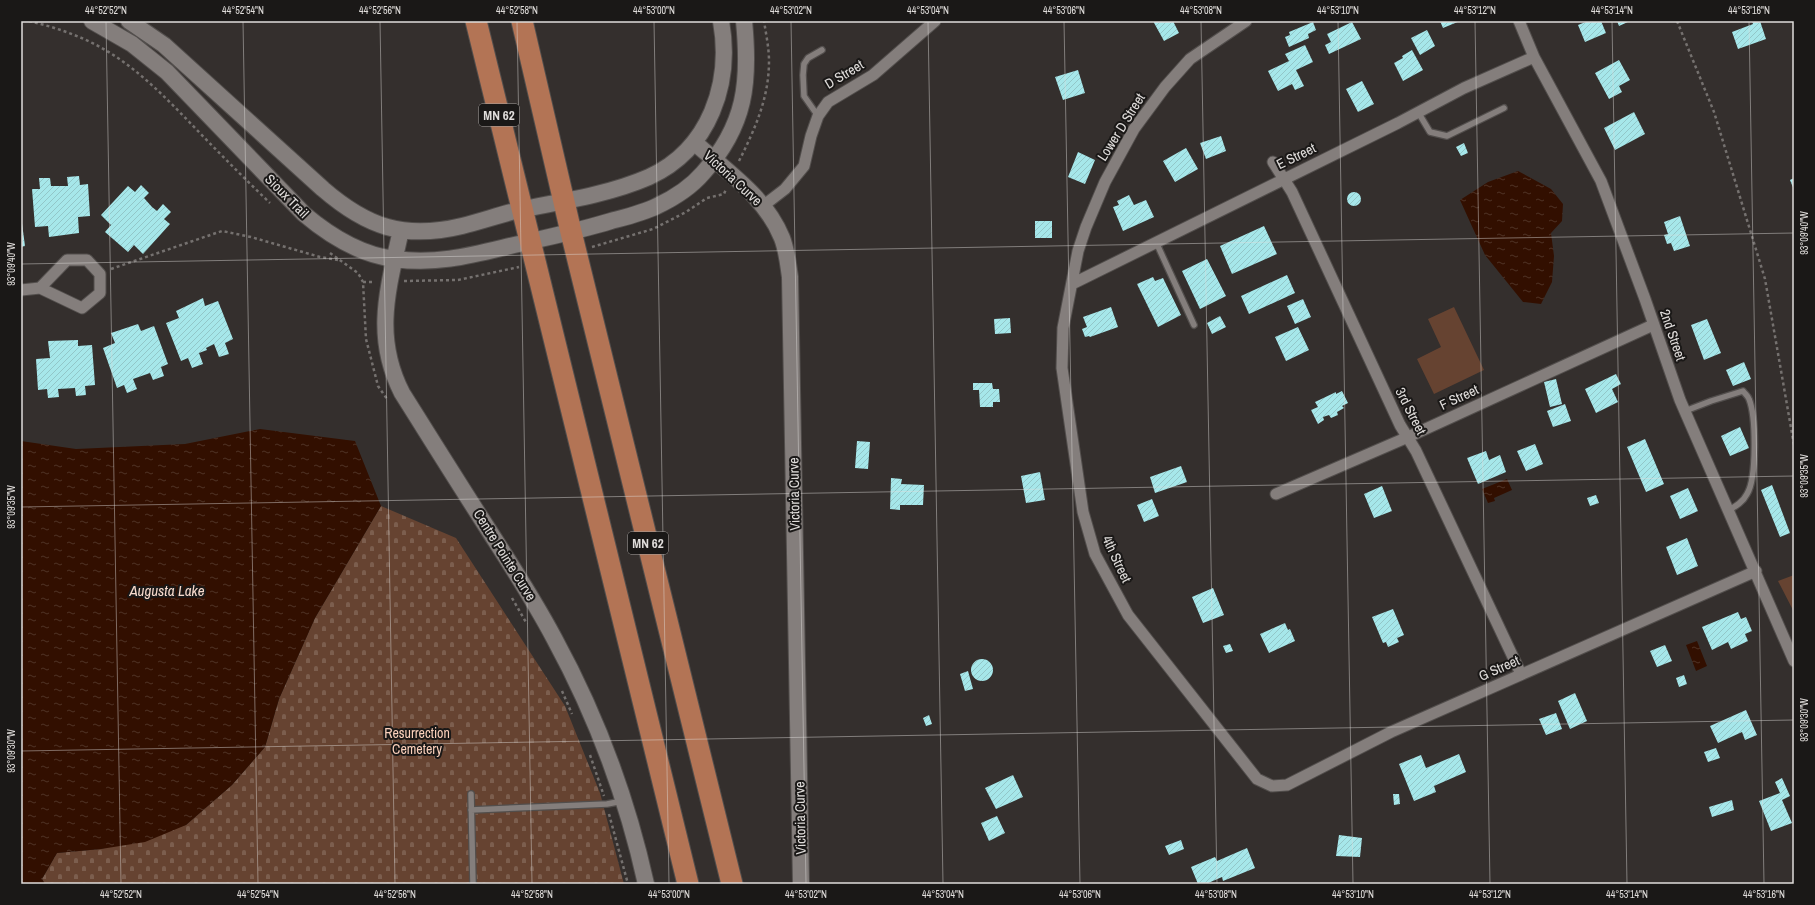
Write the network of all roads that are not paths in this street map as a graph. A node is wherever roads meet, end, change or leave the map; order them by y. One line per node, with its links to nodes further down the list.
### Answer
1 (92, 21): 26 (main road, Sioux Trail)
2 (129, 21): 22 (main road, Sioux Trail)
3 (476, 21): 21 (highway, MN 62)
4 (522, 21): 19 (highway, MN 62)
5 (721, 21): 15 (main road, Sioux Trail)
6 (744, 21): 16 (main road, Sioux Trail)
7 (935, 21): 14 (street, D Street)
8 (1246, 21): 27 (street, Lower D Street)
9 (1519, 21): 11 (street, 2nd Street)
10 (822, 50): 14 (lane)
11 (1534, 57): 13 (street, E Street); 31 (street, 2nd Street)
12 (1504, 108): 13 (lane)
13 (1418, 112): 18 (street, E Street)
14 (818, 116): 20 (street, D Street)
15 (694, 142): 16 (main road, Victoria Curve); 19 (main road, Sioux Trail)
16 (714, 160): 20 (main road, Victoria Curve); 23 (main road, Sioux Trail)
17 (1272, 162): 18 (street, 3rd Street)
18 (1283, 179): 25 (street, E Street); 33 (street, 3rd Street)
19 (564, 202): 21 (main road, Sioux Trail); 23 (highway, MN 62)
20 (763, 206): 47 (main road, Victoria Curve)
21 (522, 210): 22 (main road, Sioux Trail); 24 (highway, MN 62)
22 (401, 230): 26 (main road, Centre Pointe Curve)
23 (571, 232): 24 (main road, Sioux Trail); 46 (highway, MN 62)
24 (530, 241): 26 (main road, Sioux Trail); 45 (highway, MN 62)
25 (1156, 242): 27 (street, E Street); 30 (lane)
26 (395, 259): 41 (main road, Centre Pointe Curve)
27 (1072, 284): 39 (street, 4th Street)
28 (40, 288): 28 (street); 29 (street)
29 (21, 290)
30 (1194, 325)
31 (1653, 325): 32 (street, 2nd Street); 33 (street, F Street)
32 (1685, 411): 35 (street, 2nd Street); 35 (lane)
33 (1408, 437): 34 (street, F Street); 38 (street, 3rd Street)
34 (1276, 494)
35 (1729, 510): 36 (street, 2nd Street)
36 (1756, 571): 37 (street, 2nd Street); 38 (street, G Street)
37 (1794, 661)
38 (1521, 674): 39 (street, G Street)
39 (1257, 779)
40 (471, 794): 42 (lane)
41 (623, 801): 42 (lane); 44 (main road, Centre Pointe Curve)
42 (471, 810): 43 (lane)
43 (473, 884)
44 (646, 884)
45 (688, 884)
46 (732, 884)
47 (801, 884)

